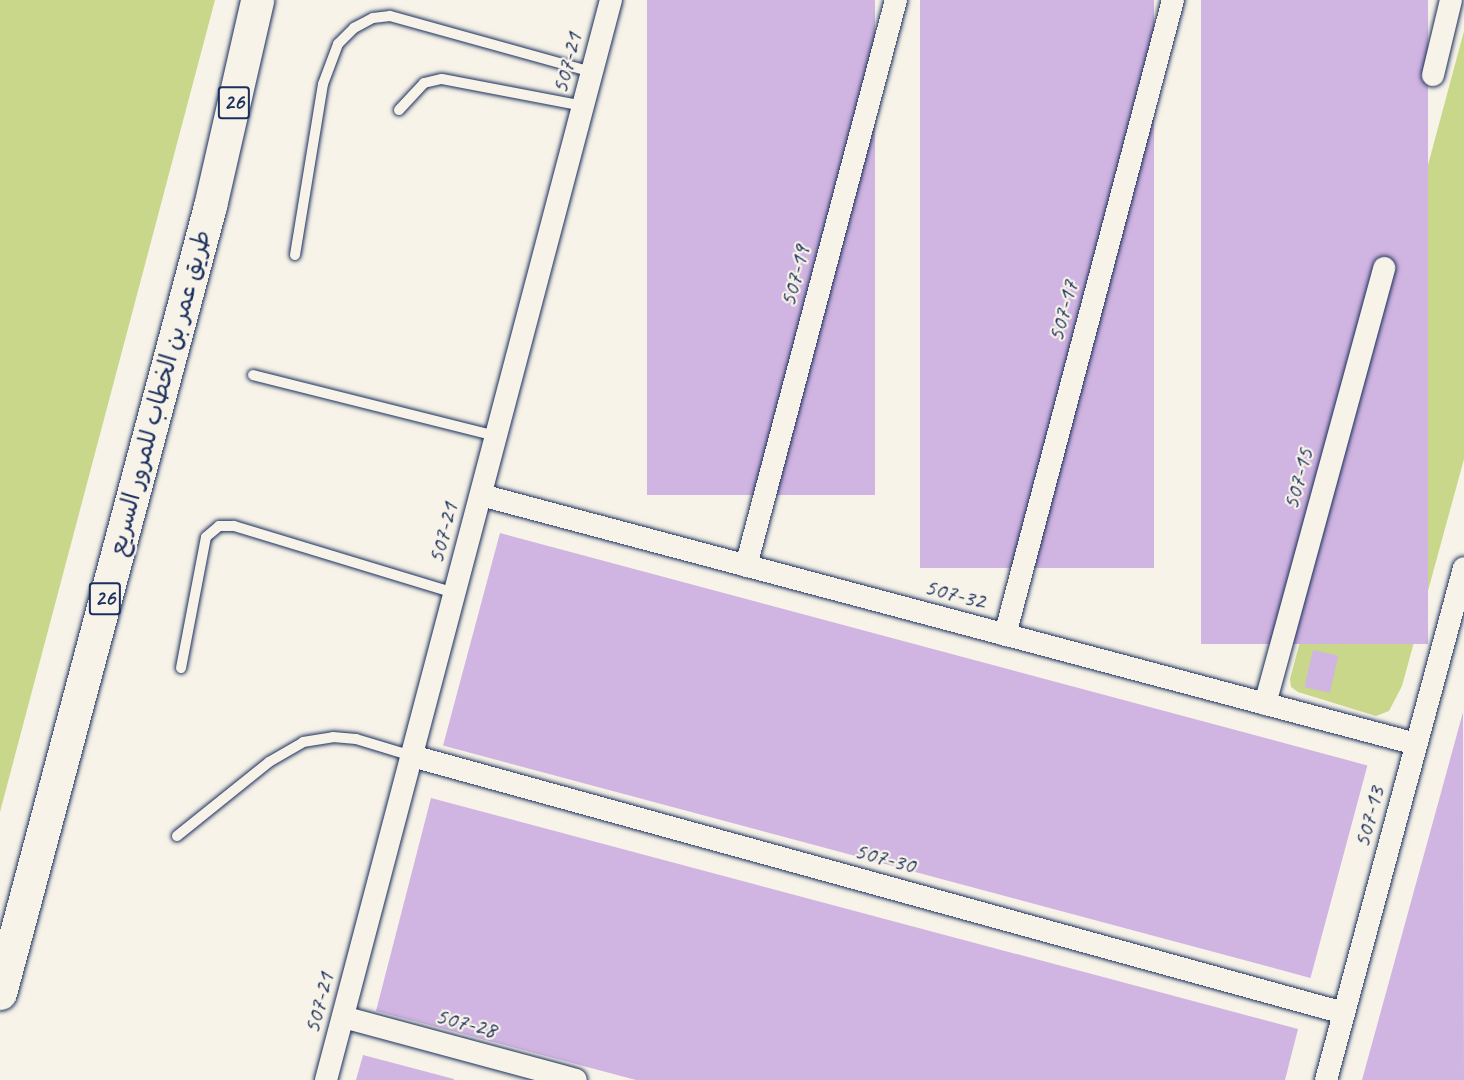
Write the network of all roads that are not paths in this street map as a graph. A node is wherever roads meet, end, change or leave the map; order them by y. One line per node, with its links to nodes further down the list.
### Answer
1 (257, 0): 24 (highway, طريق عمر بن الخطاب للمرور السريع / 26)
2 (611, 0): 6 (street, 507-21)
3 (896, 0): 15 (street, 507-19)
4 (1173, 0): 18 (street, 507-17)
5 (1452, 0): 7 (street)
6 (592, 72): 8 (street, 507-21); 10 (lane)
7 (1432, 75)
8 (583, 106): 9 (lane); 13 (street, 507-21)
9 (399, 110)
10 (295, 255)
11 (1384, 268): 20 (street, 507-15)
12 (253, 375): 13 (lane)
13 (496, 436): 14 (street, 507-21)
14 (481, 495): 15 (street, 507-32); 17 (street, 507-21)
15 (746, 566): 18 (street, 507-32)
16 (1464, 568): 21 (street, 507-13)
17 (455, 592): 19 (lane); 22 (street, 507-21)
18 (1005, 635): 20 (street, 507-32)
19 (181, 668)
20 (1265, 704): 21 (street, 507-32)
21 (1416, 744): 25 (street, 507-13)
22 (412, 756): 23 (lane); 25 (street, 507-30); 26 (street, 507-21)
23 (177, 836)
24 (0, 993)
25 (1344, 1013): 29 (street, 507-13)
26 (343, 1017): 27 (street, 507-21); 28 (street, 507-28)
27 (326, 1080)
28 (576, 1080)
29 (1326, 1080)

